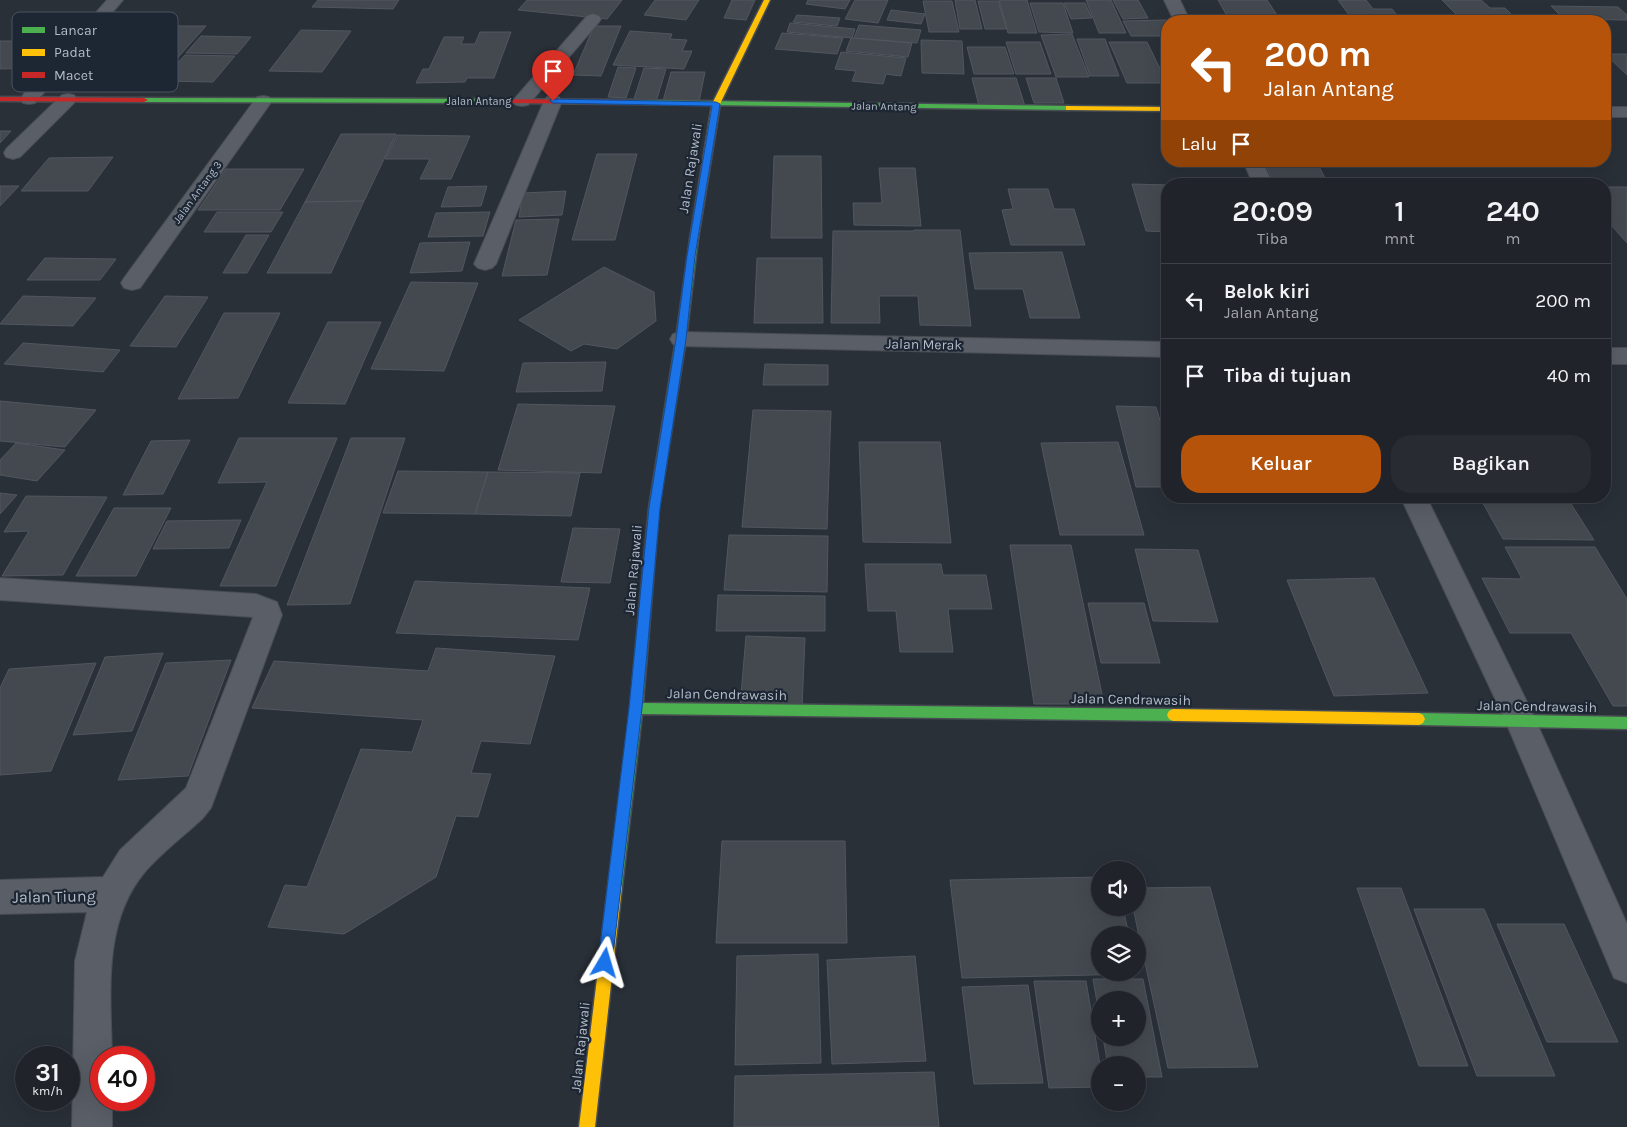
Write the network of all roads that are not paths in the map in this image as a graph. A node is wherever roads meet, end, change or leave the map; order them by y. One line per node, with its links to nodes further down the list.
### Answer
1 (115, 0): 4 (street)
2 (767, 0): 14 (street, Jalan Rajawali)
3 (1172, 0): 5 (street)
4 (105, 12)
5 (1179, 15)
6 (594, 19): 12 (street)
7 (36, 92): 9 (street)
8 (0, 98): 9 (street, Jalan Antang)
9 (30, 99): 10 (street, Jalan Antang)
10 (68, 99): 11 (street, Jalan Antang); 18 (street)
11 (263, 101): 12 (street, Jalan Antang); 20 (street, Jalan Antang 3)
12 (522, 101): 13 (street, Jalan Antang)
13 (553, 101): 14 (street, Jalan Antang); 19 (street)
14 (716, 104): 15 (street, Jalan Antang); 21 (street, Jalan Rajawali)
15 (1161, 110)
16 (1611, 112): 17 (street)
17 (1627, 112)
18 (14, 153)
19 (485, 264)
20 (132, 283)
21 (681, 339): 22 (street, Jalan Merak); 27 (street, Jalan Rajawali)
22 (1161, 350)
23 (1611, 356): 24 (street)
24 (1627, 356)
25 (1416, 503): 28 (street)
26 (0, 589): 30 (street)
27 (636, 708): 28 (street, Jalan Cendrawasih); 34 (street, Jalan Rajawali)
28 (1520, 720): 29 (street, Jalan Cendrawasih); 32 (street)
29 (1627, 723)
30 (112, 894): 31 (street, Jalan Tiung); 33 (street, Jalan Tiung)
31 (0, 897)
32 (1627, 965)
33 (92, 1127)
34 (587, 1127)

